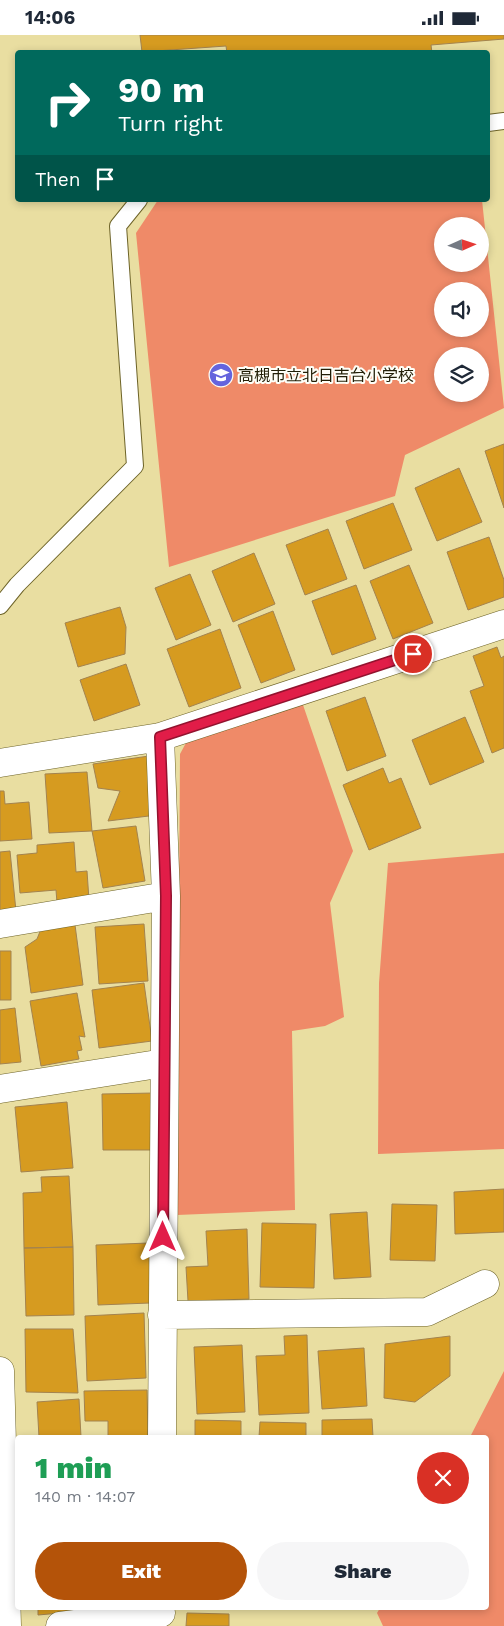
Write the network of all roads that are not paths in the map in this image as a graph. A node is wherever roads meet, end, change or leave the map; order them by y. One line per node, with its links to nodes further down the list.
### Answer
1 (504, 121): 2 (lane)
2 (490, 123)
3 (137, 202): 4 (lane)
4 (0, 606)
5 (504, 624): 6 (street)
6 (160, 737): 7 (street); 8 (street)
7 (0, 763)
8 (166, 896): 9 (street); 10 (street)
9 (0, 924)
10 (164, 1063): 11 (street); 13 (street)
11 (0, 1089)
12 (485, 1284): 13 (street)
13 (162, 1315): 15 (street)
14 (0, 1371): 17 (street)
15 (162, 1435)
16 (160, 1615): 18 (street)
17 (7, 1626)
18 (60, 1626)

